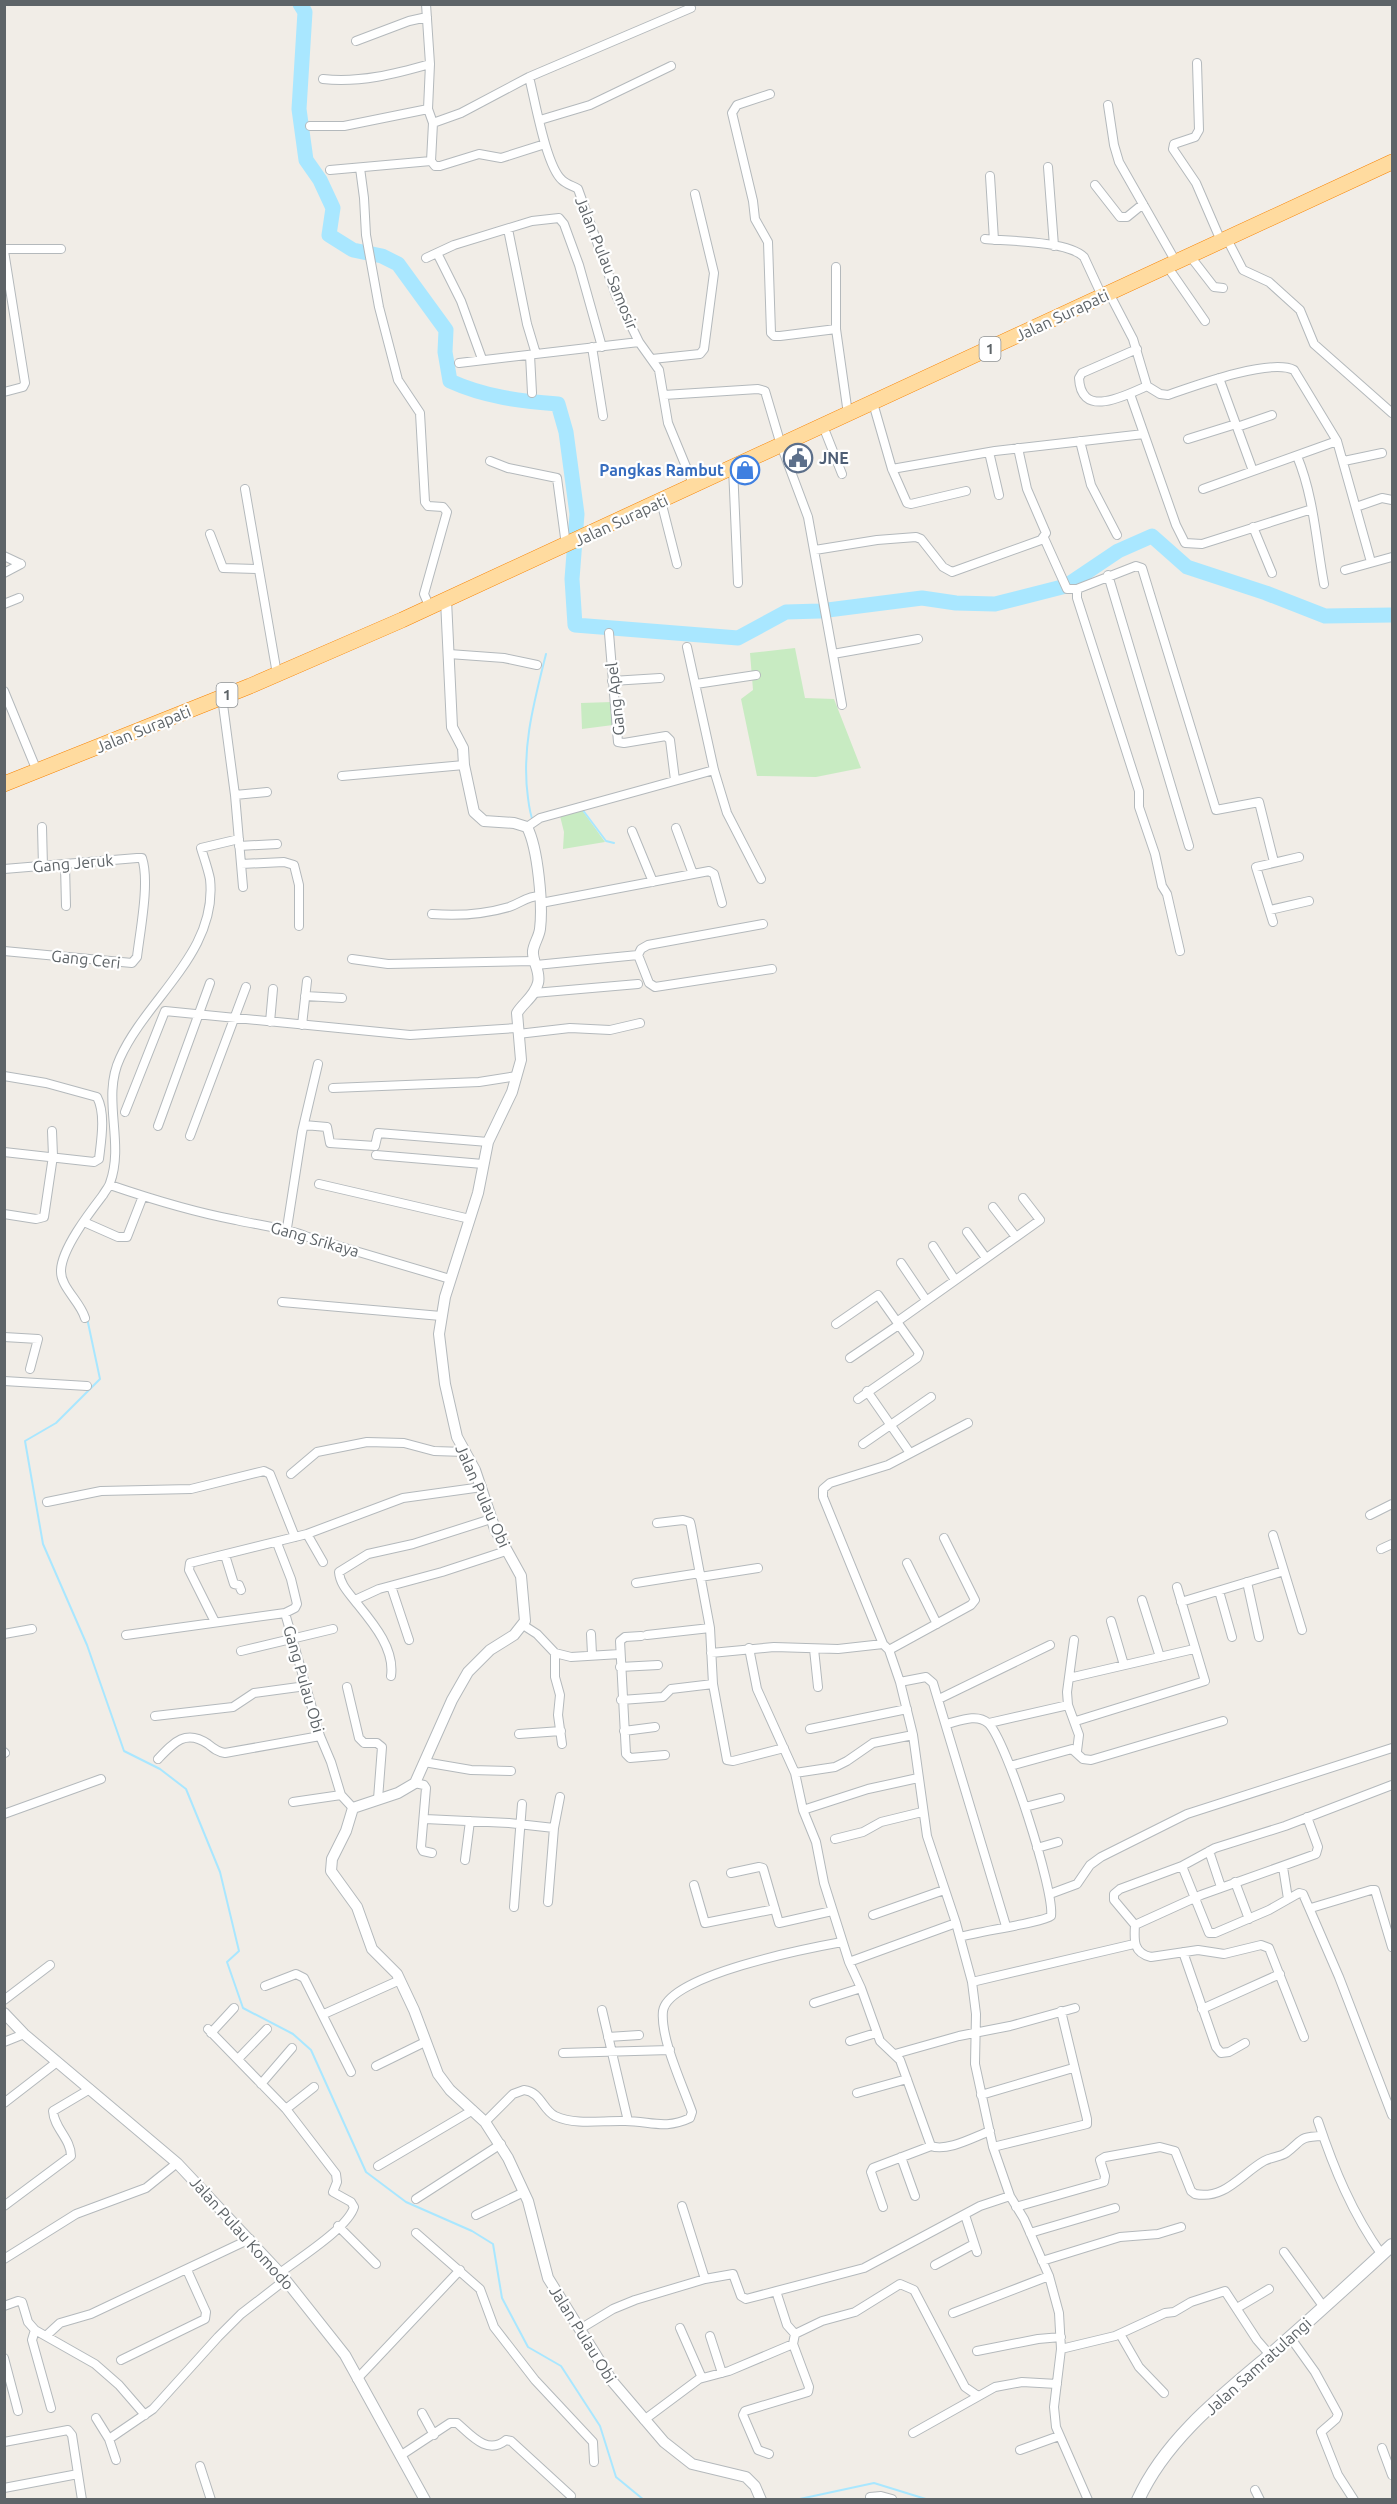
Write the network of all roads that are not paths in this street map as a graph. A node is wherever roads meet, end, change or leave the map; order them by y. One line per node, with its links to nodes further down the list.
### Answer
1 (426, 4): 3 (street)
2 (691, 8): 8 (street)
3 (427, 17): 4 (street); 6 (street)
4 (356, 41)
5 (1197, 63): 27 (street)
6 (430, 64): 9 (street); 12 (street)
7 (671, 66): 13 (street)
8 (529, 77): 13 (street, Jalan Pulau Samosir); 14 (street)
9 (323, 79)
10 (770, 94): 38 (street)
11 (1108, 105): 25 (street)
12 (428, 109): 14 (street); 15 (street)
13 (540, 120): 16 (street, Jalan Pulau Samosir)
14 (433, 123): 17 (street)
15 (310, 126)
16 (546, 144): 17 (street); 39 (street, Jalan Pulau Samosir)
17 (431, 161): 20 (street)
18 (1392, 162): 27 (highway, Jalan Surapati / 1)
19 (1048, 167): 28 (street)
20 (360, 168): 21 (street); 105 (street)
21 (330, 170)
22 (990, 176): 28 (street)
23 (1095, 185): 25 (street)
24 (695, 194): 45 (street)
25 (1143, 204): 33 (street)
26 (508, 229): 31 (street); 40 (street); 43 (street)
27 (1224, 240): 33 (highway, Jalan Surapati / 1); 54 (street)
28 (1054, 246): 36 (street)
29 (61, 249): 30 (street)
30 (4, 250): 49 (street)
31 (437, 253): 32 (street); 44 (street)
32 (426, 258)
33 (1178, 261): 35 (street); 36 (highway, Jalan Surapati / 1); 37 (street)
34 (836, 267): 38 (street)
35 (1223, 288)
36 (1105, 295): 42 (street); 53 (highway, Jalan Surapati / 1)
37 (1205, 321)
38 (836, 329): 55 (street)
39 (639, 342): 40 (street); 45 (street, Jalan Pulau Samosir)
40 (602, 346): 41 (street)
41 (592, 347): 43 (street); 57 (street)
42 (1137, 349): 48 (street); 51 (street)
43 (533, 354): 44 (street); 50 (street)
44 (482, 359): 46 (street)
45 (652, 359): 52 (street, Jalan Pulau Samosir)
46 (459, 363)
47 (1219, 378): 48 (street); 59 (street); 63 (street)
48 (1147, 386): 51 (street)
49 (4, 392)
50 (532, 393)
51 (1130, 394): 60 (street)
52 (664, 395): 64 (street); 75 (street, Jalan Pulau Samosir)
53 (873, 402): 55 (highway, Jalan Surapati / 1); 72 (street)
54 (1392, 413)
55 (848, 414): 58 (highway, Jalan Surapati / 1)
56 (1272, 415): 59 (street)
57 (603, 416)
58 (823, 426): 64 (highway, Jalan Surapati / 1); 74 (street)
59 (1236, 426): 61 (street); 73 (street)
60 (1144, 434): 62 (street); 84 (street)
61 (1188, 439)
62 (1080, 441): 65 (street); 86 (street)
63 (1338, 441): 68 (street); 70 (street)
64 (781, 445): 71 (highway, Jalan Surapati / 1); 89 (street)
65 (1018, 448): 66 (street); 87 (street)
66 (989, 452): 72 (street); 79 (street)
67 (1382, 453): 70 (street)
68 (1298, 456): 73 (street); 83 (street)
69 (490, 461): 88 (street)
70 (1344, 461): 82 (street)
71 (733, 467): 75 (highway, Jalan Surapati / 1); 99 (street)
72 (892, 469): 78 (street)
73 (1253, 471): 77 (street)
74 (842, 474)
75 (694, 486): 81 (highway, Jalan Surapati / 1)
76 (245, 489): 94 (street)
77 (1203, 489)
78 (966, 491)
79 (999, 495)
80 (1392, 500): 82 (street)
81 (661, 501): 88 (highway, Jalan Surapati / 1); 93 (street)
82 (1356, 507): 92 (street)
83 (1312, 509): 84 (street); 100 (street)
84 (1254, 527): 97 (street)
85 (210, 534): 94 (street)
86 (1117, 535)
87 (1044, 538): 89 (street); 101 (street)
88 (568, 544): 103 (highway, Jalan Surapati / 1)
89 (815, 550): 110 (street)
90 (4, 556): 96 (street)
91 (1392, 557): 92 (street)
92 (1371, 562): 95 (street)
93 (677, 564)
94 (258, 569): 112 (street)
95 (1345, 570)
96 (4, 573)
97 (1272, 573)
98 (1108, 575): 101 (street); 134 (street); 137 (street)
99 (738, 583)
100 (1324, 584)
101 (1072, 589): 156 (street)
102 (19, 598): 104 (street)
103 (446, 600): 105 (highway, Jalan Surapati / 1); 109 (street)
104 (4, 604)
105 (429, 608): 112 (highway, Jalan Surapati / 1)
106 (609, 633): 115 (street, Gang Apel)
107 (918, 639): 110 (street)
108 (687, 647): 116 (street)
109 (449, 654): 111 (street); 120 (street)
110 (833, 654): 119 (street)
111 (537, 665)
112 (277, 674): 118 (highway, Jalan Surapati / 1)
113 (756, 675): 116 (street)
114 (660, 678): 115 (street)
115 (612, 681): 124 (street, Gang Apel)
116 (696, 684): 121 (street)
117 (4, 691): 122 (street)
118 (222, 697): 122 (highway, Jalan Surapati / 1); 127 (street)
119 (842, 705)
120 (464, 765): 123 (street); 128 (street)
121 (714, 770): 124 (street); 143 (street)
122 (37, 771): 125 (highway, Jalan Surapati / 1)
123 (342, 776)
124 (675, 780): 128 (street)
125 (4, 784)
126 (267, 792): 127 (street)
127 (235, 795): 132 (street)
128 (531, 823): 146 (street)
129 (42, 827): 140 (street)
130 (676, 828): 142 (street)
131 (633, 831): 144 (street)
132 (239, 843): 133 (street); 138 (street); 190 (street)
133 (277, 844)
134 (1189, 846)
135 (1299, 857): 137 (street)
136 (142, 858): 139 (street, Gang Jeruk); 155 (street, Gang Ceri)
137 (1274, 862): 150 (street)
138 (241, 864): 145 (street); 154 (street)
139 (65, 865): 140 (street, Gang Jeruk); 149 (street)
140 (44, 867): 141 (street, Gang Jeruk)
141 (4, 869)
142 (693, 874): 144 (street); 148 (street)
143 (761, 879)
144 (653, 882): 146 (street)
145 (243, 887)
146 (540, 899): 151 (street); 159 (street)
147 (1309, 901): 150 (street)
148 (722, 903)
149 (66, 906)
150 (1270, 910): 152 (street)
151 (432, 914)
152 (1273, 922)
153 (763, 924): 157 (street)
154 (299, 926)
155 (4, 951)
156 (1180, 951)
157 (638, 955): 159 (street); 160 (street)
158 (352, 959): 159 (street)
159 (536, 963): 166 (street)
160 (772, 969)
161 (307, 981): 167 (street)
162 (210, 983): 169 (street)
163 (638, 984): 166 (street)
164 (246, 987): 170 (street)
165 (273, 989): 171 (street)
166 (534, 993): 174 (street, Jalan Pulau Obi)
167 (305, 996): 168 (street); 173 (street)
168 (342, 998)
169 (199, 1014): 170 (street); 179 (street); 181 (street)
170 (235, 1018): 171 (street); 183 (street)
171 (270, 1022): 173 (street)
172 (640, 1023): 174 (street)
173 (302, 1025): 174 (street)
174 (518, 1031): 177 (street, Jalan Pulau Obi)
175 (318, 1064): 180 (street)
176 (4, 1076): 187 (street)
177 (517, 1076): 178 (street); 184 (street, Jalan Pulau Obi)
178 (333, 1088)
179 (125, 1112)
180 (304, 1125): 184 (street); 197 (street)
181 (158, 1126)
182 (52, 1131): 187 (street)
183 (190, 1136)
184 (488, 1142): 188 (street, Jalan Pulau Obi)
185 (4, 1152): 187 (street)
186 (376, 1155): 188 (street)
187 (52, 1156): 194 (street)
188 (483, 1164): 195 (street, Jalan Pulau Obi)
189 (319, 1184): 195 (street)
190 (110, 1185): 191 (street, Gang Srikaya); 196 (street)
191 (143, 1196): 196 (street); 197 (street, Gang Srikaya)
192 (1023, 1198): 199 (street)
193 (993, 1207): 199 (street)
194 (4, 1214)
195 (470, 1219): 203 (street, Jalan Pulau Obi)
196 (84, 1222): 208 (street)
197 (287, 1228): 203 (street, Gang Srikaya)
198 (968, 1232): 201 (street)
199 (1016, 1237): 201 (street)
200 (933, 1246): 204 (street)
201 (986, 1258): 204 (street)
202 (901, 1263): 205 (street)
203 (450, 1279): 207 (street, Jalan Pulau Obi)
204 (956, 1280): 205 (street)
205 (926, 1300): 209 (street)
206 (282, 1302): 207 (street)
207 (441, 1316): 222 (street, Jalan Pulau Obi)
208 (85, 1318)
209 (898, 1321): 210 (street); 212 (street); 216 (street)
210 (836, 1324)
211 (4, 1337): 213 (street)
212 (850, 1358)
213 (30, 1369)
214 (4, 1381): 215 (street)
215 (87, 1386)
216 (867, 1391): 218 (street); 220 (street)
217 (930, 1397): 220 (street)
218 (858, 1399)
219 (968, 1423): 223 (street)
220 (891, 1425): 221 (street); 223 (street)
221 (862, 1444)
222 (465, 1452): 224 (street); 225 (street, Jalan Pulau Obi)
223 (910, 1453): 272 (street)
224 (291, 1474)
225 (482, 1487): 229 (street, Jalan Pulau Obi); 231 (street)
226 (47, 1502): 233 (street)
227 (1392, 1504): 228 (street)
228 (1370, 1515)
229 (491, 1519): 238 (street, Jalan Pulau Obi); 251 (street)
230 (657, 1523): 244 (street)
231 (307, 1534): 233 (street); 240 (street)
232 (1273, 1535): 243 (street)
233 (295, 1537): 235 (street)
234 (944, 1538): 257 (street)
235 (277, 1543): 239 (street); 254 (street)
236 (1392, 1544): 237 (street)
237 (1381, 1549)
238 (507, 1551): 247 (street); 258 (street, Jalan Pulau Obi)
239 (225, 1555): 249 (street); 256 (street)
240 (323, 1562)
241 (907, 1563): 257 (street)
242 (758, 1568): 244 (street)
243 (1284, 1571): 245 (street); 262 (street)
244 (700, 1575): 246 (street); 259 (street)
245 (1247, 1582): 250 (street); 267 (street)
246 (636, 1583)
247 (391, 1586): 251 (street); 269 (street)
248 (1177, 1587): 253 (street)
249 (241, 1590)
250 (1219, 1591): 253 (street); 266 (street)
251 (355, 1600): 285 (street)
252 (1142, 1600): 281 (street)
253 (1181, 1602): 275 (street)
254 (285, 1612): 256 (street, Gang Pulau Obi); 268 (street, Gang Pulau Obi)
255 (1111, 1621): 283 (street)
256 (216, 1622): 265 (street, Gang Pulau Obi)
257 (937, 1624): 272 (street)
258 (523, 1625): 277 (street); 314 (street)
259 (710, 1628): 278 (street); 280 (street)
260 (32, 1629): 263 (street)
261 (333, 1629): 268 (street)
262 (1302, 1630)
263 (4, 1634)
264 (591, 1634): 279 (street)
265 (126, 1635)
266 (1232, 1637)
267 (1260, 1637)
268 (293, 1639): 276 (street); 289 (street, Gang Pulau Obi)
269 (410, 1640)
270 (1074, 1640): 286 (street)
271 (1050, 1645): 292 (street)
272 (886, 1647): 274 (street); 287 (street)
273 (749, 1648): 274 (street); 278 (street); 309 (street)
274 (814, 1649): 291 (street)
275 (1194, 1649): 281 (street); 297 (street)
276 (241, 1651)
277 (555, 1653): 279 (street); 303 (street)
278 (711, 1653): 288 (street)
279 (592, 1654): 280 (street)
280 (620, 1654): 284 (street)
281 (1160, 1657): 283 (street)
282 (658, 1665): 284 (street)
283 (1124, 1665): 286 (street)
284 (620, 1667): 293 (street)
285 (391, 1676)
286 (1069, 1678): 294 (street)
287 (900, 1682): 292 (street); 295 (street)
288 (713, 1684): 293 (street); 309 (street)
289 (306, 1686): 296 (street); 307 (street, Gang Pulau Obi)
290 (347, 1687): 325 (street)
291 (818, 1687)
292 (939, 1699): 300 (street)
293 (621, 1700): 304 (street)
294 (1068, 1705): 297 (street); 299 (street)
295 (907, 1709): 302 (street); 306 (street)
296 (155, 1716)
297 (1076, 1721): 311 (street)
298 (1222, 1721): 311 (street)
299 (988, 1723): 300 (street); 315 (street)
300 (947, 1724): 364 (street)
301 (655, 1727): 304 (street)
302 (810, 1730)
303 (561, 1731): 305 (street); 308 (street)
304 (624, 1731): 312 (street)
305 (519, 1734)
306 (913, 1735): 317 (street); 318 (street)
307 (320, 1736): 313 (street); 322 (street, Gang Pulau Obi)
308 (562, 1744)
309 (784, 1748): 317 (street)
310 (1392, 1748): 351 (street)
311 (1077, 1751): 315 (street)
312 (665, 1755)
313 (158, 1758)
314 (424, 1762): 316 (street); 320 (street)
315 (1010, 1766): 328 (street)
316 (511, 1771)
317 (795, 1773): 330 (street)
318 (918, 1778): 330 (street); 331 (street)
319 (101, 1779): 332 (street)
320 (416, 1783): 325 (street); 334 (street)
321 (1392, 1785): 333 (street)
322 (341, 1795): 326 (street); 329 (street, Gang Pulau Obi)
323 (560, 1797): 337 (street)
324 (1060, 1798): 328 (street)
325 (378, 1799): 329 (street)
326 (293, 1802)
327 (522, 1804): 336 (street)
328 (1025, 1807): 340 (street)
329 (353, 1808): 375 (street, Jalan Pulau Obi)
330 (803, 1810): 358 (street)
331 (922, 1812): 338 (street); 350 (street)
332 (4, 1814)
333 (1307, 1818): 341 (street); 345 (street)
334 (425, 1819): 335 (street); 342 (street)
335 (470, 1821): 336 (street); 343 (street)
336 (521, 1824): 337 (street); 355 (street)
337 (554, 1828): 354 (street)
338 (835, 1839)
339 (1058, 1842): 340 (street)
340 (1037, 1848): 351 (street)
341 (1209, 1851): 344 (street); 349 (street)
342 (432, 1853)
343 (465, 1860)
344 (1182, 1866): 352 (street); 363 (street)
345 (1283, 1867): 347 (street); 353 (street)
346 (731, 1873): 357 (street)
347 (1234, 1882): 349 (street); 360 (street)
348 (694, 1885): 357 (street)
349 (1221, 1887): 352 (street)
350 (944, 1890): 359 (street); 362 (street)
351 (1050, 1894): 364 (street)
352 (1196, 1897): 363 (street); 365 (street)
353 (1288, 1899): 356 (street); 360 (street)
354 (548, 1902)
355 (514, 1907)
356 (1311, 1908): 361 (street); 418 (street)
357 (775, 1909): 358 (street)
358 (832, 1911): 367 (street)
359 (873, 1916)
360 (1249, 1919): 365 (street)
361 (1389, 1920): 369 (street)
362 (956, 1923): 366 (street); 372 (street)
363 (1135, 1925): 368 (street)
364 (1006, 1926): 366 (street)
365 (1209, 1933): 370 (street)
366 (960, 1937): 376 (street)
367 (842, 1942): 372 (street); 401 (street)
368 (1134, 1944): 371 (street); 376 (street)
369 (1392, 1947)
370 (1205, 1950): 371 (street); 374 (street)
371 (1182, 1952): 383 (street)
372 (849, 1962): 378 (street)
373 (50, 1965): 379 (street)
374 (1280, 1974): 383 (street); 394 (street)
375 (400, 1980): 387 (street); 397 (street, Jalan Pulau Obi)
376 (972, 1982): 390 (street)
377 (265, 1986): 387 (street)
378 (861, 1988): 380 (street); 389 (street)
379 (4, 2000)
380 (814, 2003)
381 (1076, 2007): 385 (street)
382 (234, 2008): 404 (street)
383 (1202, 2009): 398 (street)
384 (602, 2010): 393 (street)
385 (1061, 2011): 390 (street); 407 (street)
386 (4, 2013): 391 (street, Jalan Pulau Komodo)
387 (324, 2014): 408 (street)
388 (267, 2028): 404 (street)
389 (876, 2033): 395 (street); 403 (street)
390 (975, 2033): 403 (street); 414 (street)
391 (24, 2034): 396 (street); 405 (street, Jalan Pulau Komodo)
392 (639, 2035): 393 (street)
393 (608, 2037): 400 (street)
394 (1304, 2037)
395 (850, 2041)
396 (4, 2042)
397 (425, 2042): 406 (street); 417 (street, Jalan Pulau Obi)
398 (1245, 2043)
399 (292, 2048): 410 (street)
400 (610, 2050): 401 (street); 402 (street); 419 (street)
401 (670, 2050): 419 (street)
402 (563, 2053)
403 (895, 2054): 409 (street)
404 (238, 2059): 410 (street)
405 (57, 2062): 412 (street, Jalan Pulau Komodo); 415 (street)
406 (376, 2066)
407 (1073, 2068): 414 (street); 426 (street)
408 (351, 2072)
409 (907, 2079): 413 (street); 425 (street)
410 (261, 2084): 416 (street)
411 (314, 2087): 416 (street)
412 (90, 2089): 428 (street, Jalan Pulau Komodo); 434 (street)
413 (857, 2093)
414 (981, 2095): 422 (street)
415 (4, 2103)
416 (286, 2109): 441 (street)
417 (473, 2110): 421 (street, Jalan Pulau Obi); 429 (street)
418 (1392, 2115)
419 (628, 2121): 421 (street)
420 (1318, 2121): 423 (street)
421 (485, 2122): 424 (street, Jalan Pulau Obi)
422 (990, 2132): 425 (street); 426 (street)
423 (1323, 2136): 437 (street); 448 (street)
424 (501, 2144): 430 (street, Jalan Pulau Obi); 433 (street)
425 (930, 2146): 427 (street)
426 (993, 2147): 432 (street)
427 (901, 2157): 431 (street); 436 (street)
428 (177, 2163): 445 (street, Jalan Pulau Komodo); 449 (street)
429 (378, 2166)
430 (524, 2192): 439 (street); 465 (street, Jalan Pulau Obi)
431 (915, 2196)
432 (1010, 2196): 437 (street); 440 (street)
433 (416, 2199)
434 (4, 2206)
435 (682, 2206): 457 (street)
436 (883, 2207)
437 (1016, 2207): 444 (street)
438 (1115, 2208): 444 (street)
439 (476, 2215)
440 (965, 2215): 452 (street); 459 (street)
441 (338, 2226): 451 (street); 456 (street)
442 (1181, 2227): 450 (street)
443 (416, 2233): 454 (street)
444 (1030, 2233): 450 (street)
445 (250, 2239): 453 (street); 456 (street, Jalan Pulau Komodo)
446 (1392, 2245): 448 (main road, Jalan Samratulangi)
447 (1284, 2252): 461 (street)
448 (1382, 2255): 461 (main road, Jalan Samratulangi)
449 (4, 2259)
450 (1042, 2261): 455 (street)
451 (376, 2264)
452 (935, 2265)
453 (187, 2270): 469 (street); 478 (street)
454 (460, 2270): 481 (street); 501 (street)
455 (1049, 2276): 463 (street); 471 (street)
456 (283, 2277): 481 (street, Jalan Pulau Komodo); 488 (street)
457 (705, 2279): 459 (street); 465 (street)
458 (1269, 2289): 462 (street)
459 (776, 2291): 467 (street)
460 (4, 2306): 466 (street)
461 (1323, 2306): 472 (main road, Jalan Samratulangi)
462 (1237, 2308): 468 (street); 476 (street)
463 (953, 2313)
464 (680, 2328): 480 (street)
465 (580, 2329): 490 (street, Jalan Pulau Obi)
466 (35, 2330): 469 (street); 485 (street)
467 (795, 2334): 473 (street); 484 (street)
468 (1120, 2334): 474 (street); 483 (street)
469 (47, 2335): 488 (street)
470 (710, 2336): 479 (street)
471 (1061, 2337): 474 (street); 475 (street)
472 (1290, 2337): 476 (main road, Jalan Samratulangi); 517 (street)
473 (794, 2344): 479 (street); 498 (street)
474 (1061, 2349): 482 (street)
475 (977, 2351)
476 (1270, 2355): 515 (main road, Jalan Samratulangi)
477 (4, 2358): 486 (street)
478 (121, 2360)
479 (722, 2373): 480 (street)
480 (702, 2378): 490 (street)
481 (357, 2379): 499 (street, Jalan Pulau Komodo)
482 (1056, 2384): 484 (street); 493 (street)
483 (1164, 2393)
484 (978, 2396): 491 (street)
485 (51, 2408)
486 (18, 2411)
487 (422, 2413): 492 (street)
488 (145, 2415): 494 (street)
489 (96, 2418): 494 (street)
490 (644, 2420): 511 (street, Jalan Pulau Obi)
491 (913, 2433)
492 (434, 2435): 499 (street); 507 (street)
493 (1059, 2436): 497 (street); 514 (street)
494 (109, 2439): 500 (street)
495 (4, 2442): 503 (street)
496 (1382, 2448): 504 (street)
497 (1020, 2450)
498 (769, 2454)
499 (400, 2456): 510 (street, Jalan Pulau Komodo)
500 (116, 2460)
501 (594, 2462)
502 (200, 2466): 509 (street)
503 (78, 2474): 505 (street); 508 (street)
504 (1392, 2475)
505 (4, 2488)
506 (1255, 2490): 516 (street)
507 (571, 2496)
508 (82, 2499)
509 (211, 2499)
510 (425, 2499)
511 (761, 2499)
512 (871, 2499): 513 (street)
513 (892, 2499)
514 (1088, 2499)
515 (1138, 2499)
516 (1260, 2499)
517 (1354, 2499)

